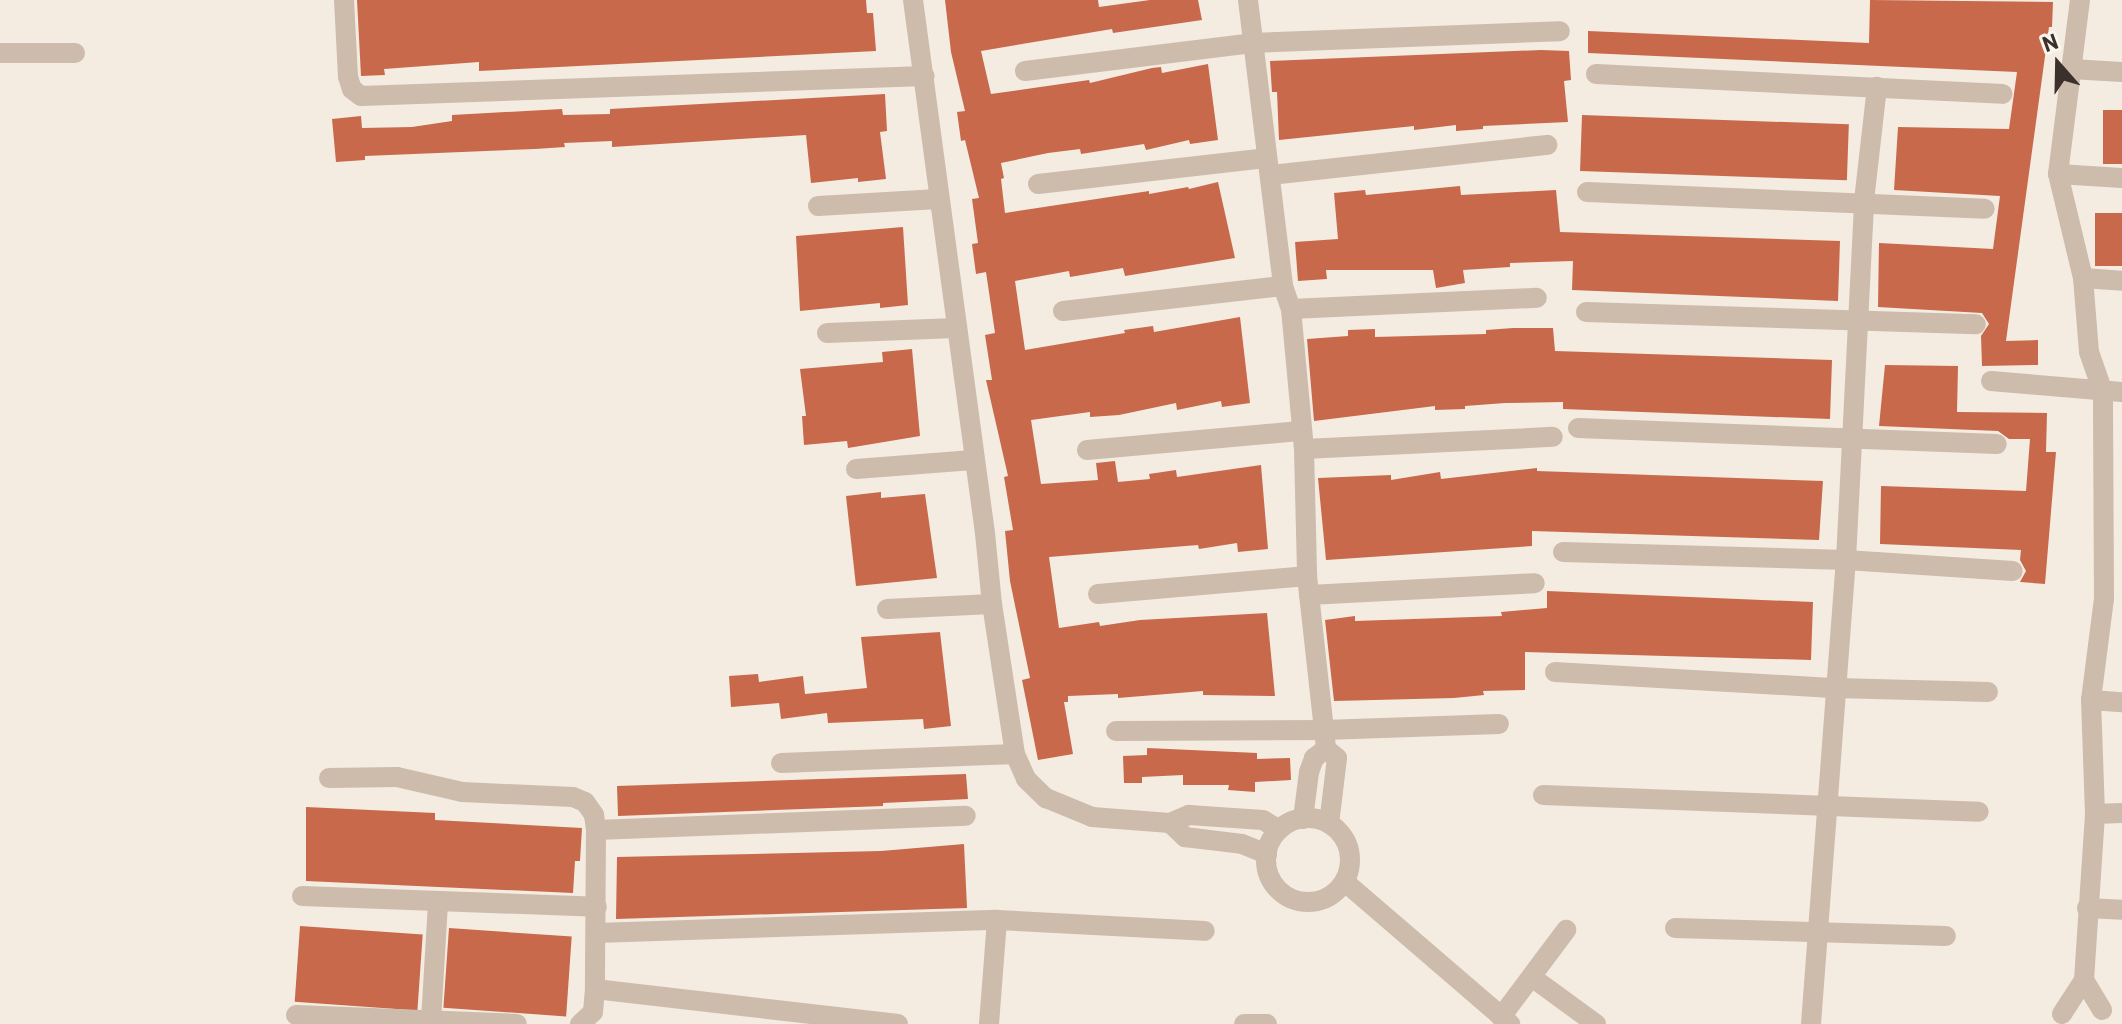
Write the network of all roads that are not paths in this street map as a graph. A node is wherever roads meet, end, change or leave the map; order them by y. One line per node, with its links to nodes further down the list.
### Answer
1 (344, 0): 13 (street)
2 (913, 0): 13 (street)
3 (1248, 0): 6 (street)
4 (2080, 0): 9 (street)
5 (1560, 31): 6 (street)
6 (1252, 43): 10 (street); 17 (street)
7 (0, 53): 8 (street)
8 (75, 53)
9 (2071, 69): 11 (street); 18 (street)
10 (1025, 71)
11 (2122, 72)
12 (1596, 74): 14 (street)
13 (925, 76): 22 (street)
14 (1877, 87): 15 (street); 23 (street)
15 (2003, 94)
16 (1547, 145): 17 (street)
17 (1268, 167): 20 (street); 28 (street)
18 (2058, 174): 19 (street); 26 (street)
19 (2122, 178)
20 (1038, 184)
21 (1587, 192): 23 (street)
22 (938, 199): 24 (street); 35 (street)
23 (1864, 201): 25 (street); 33 (street)
24 (818, 206)
25 (1985, 209)
26 (2083, 278): 27 (street); 38 (street)
27 (2122, 281)
28 (1283, 286): 30 (street); 31 (street)
29 (1537, 298): 30 (street)
30 (1291, 309): 42 (street)
31 (1063, 311)
32 (1586, 312): 33 (street)
33 (1857, 318): 34 (street); 41 (street)
34 (1976, 324)
35 (956, 328): 36 (street); 45 (street)
36 (827, 333)
37 (1991, 381): 38 (street)
38 (2112, 392): 47 (street)
39 (1578, 428): 41 (street)
40 (1553, 437): 42 (street)
41 (1853, 439): 43 (street); 49 (street)
42 (1303, 440): 44 (street); 52 (street)
43 (1997, 444)
44 (1087, 450)
45 (973, 460): 46 (street); 55 (street)
46 (856, 469)
47 (2114, 494): 54 (street)
48 (1563, 552): 49 (street)
49 (1846, 560): 50 (street); 58 (street)
50 (2013, 571)
51 (1535, 583): 52 (street)
52 (1308, 586): 53 (street); 64 (street)
53 (1098, 594)
54 (2113, 599): 60 (street)
55 (992, 604): 56 (street); 65 (street)
56 (887, 609)
57 (1555, 672): 58 (street)
58 (1836, 688): 59 (street); 69 (street)
59 (1988, 692)
60 (2091, 700): 61 (street); 72 (street)
61 (2122, 702)
62 (1499, 724): 64 (street)
63 (1116, 731): 64 (street)
64 (1325, 740): 74 (street); 76 (street)
65 (1015, 754): 66 (street); 75 (street)
66 (781, 763)
67 (329, 778): 77 (street)
68 (1543, 795): 69 (street)
69 (1826, 808): 70 (street); 90 (street)
70 (1979, 812)
71 (2122, 813): 72 (street)
72 (2095, 814): 84 (street)
73 (966, 816): 77 (street)
74 (1303, 819): 76 (street); 78 (street)
75 (1170, 823): 78 (street); 79 (street)
76 (1329, 824): 80 (street)
77 (596, 830): 83 (street)
78 (1279, 830): 79 (street)
79 (1267, 854): 80 (street)
80 (1345, 882): 99 (street)
81 (302, 896): 82 (street)
82 (438, 902): 83 (street); 100 (street)
83 (597, 907): 91 (street)
84 (2087, 908): 85 (street); 94 (street)
85 (2122, 910)
86 (997, 920): 89 (street); 91 (street); 104 (street)
87 (1675, 928): 90 (street)
88 (1566, 930): 93 (street)
89 (1205, 931)
90 (1816, 932): 92 (street); 108 (street)
91 (596, 933): 95 (street)
92 (1946, 936)
93 (1533, 978): 99 (street); 107 (street)
94 (2084, 980): 96 (street); 97 (street)
95 (595, 989): 102 (street); 103 (street)
96 (2102, 1010)
97 (2062, 1014)
98 (296, 1015): 100 (street)
99 (1506, 1020)
100 (431, 1021): 101 (street)
101 (517, 1024)
102 (580, 1024)
103 (898, 1024)
104 (989, 1024)
105 (1244, 1024): 106 (street)
106 (1267, 1024)
107 (1596, 1024)
108 (1811, 1024)

